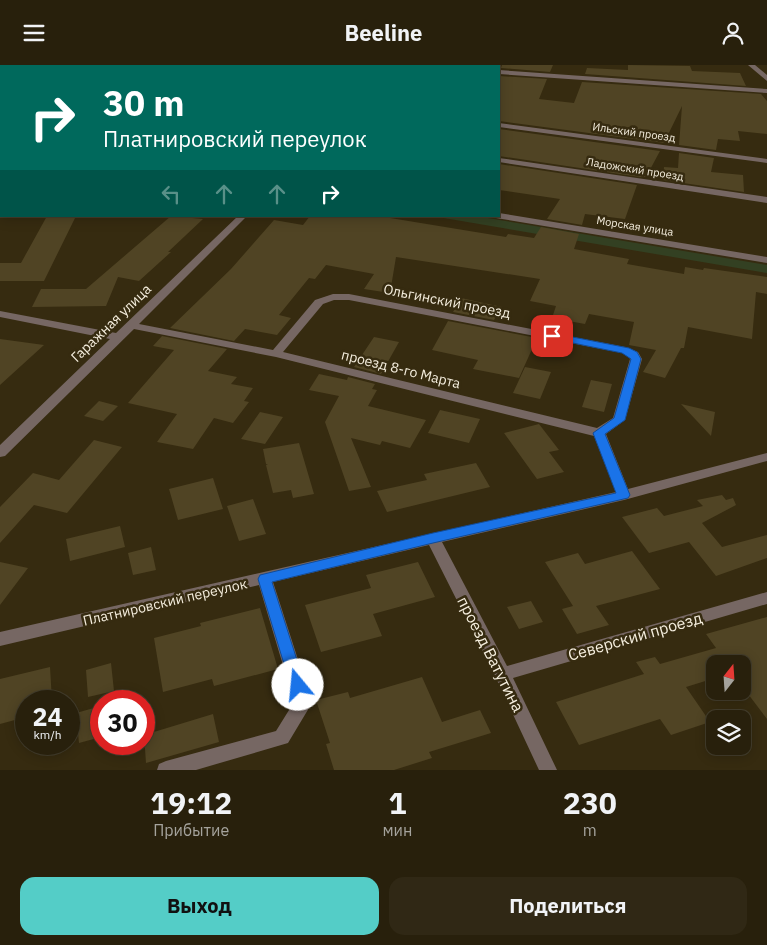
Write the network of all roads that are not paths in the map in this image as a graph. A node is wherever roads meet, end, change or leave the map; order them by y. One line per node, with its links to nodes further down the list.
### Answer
1 (751, 65): 3 (street)
2 (500, 73): 4 (street)
3 (767, 79)
4 (767, 91)
5 (500, 125): 7 (street, Ильский проезд)
6 (500, 160): 8 (street, Ладожский проезд)
7 (767, 161)
8 (767, 200)
9 (500, 216): 11 (street, Морская улица)
10 (242, 217): 13 (street, Гаражная улица)
11 (767, 260)
12 (1, 316): 14 (street)
13 (130, 325): 14 (street, Гаражная улица); 15 (street, проезд 8-го Марта)
14 (118, 337): 17 (street, Гаражная улица)
15 (276, 354): 16 (street, проезд 8-го Марта); 16 (street, Ольгинский проезд)
16 (598, 433): 19 (street)
17 (0, 453)
18 (767, 457): 19 (street, Платнировский переулок)
19 (624, 495): 20 (street, Платнировский переулок)
20 (433, 538): 21 (street, Платнировский переулок); 24 (street, проезд Ватутина)
21 (264, 579): 23 (street, Платнировский переулок); 25 (street)
22 (767, 598): 24 (street, Северский проезд)
23 (0, 639)
24 (502, 673): 26 (street, проезд Ватутина)
25 (166, 770)
26 (548, 770)

